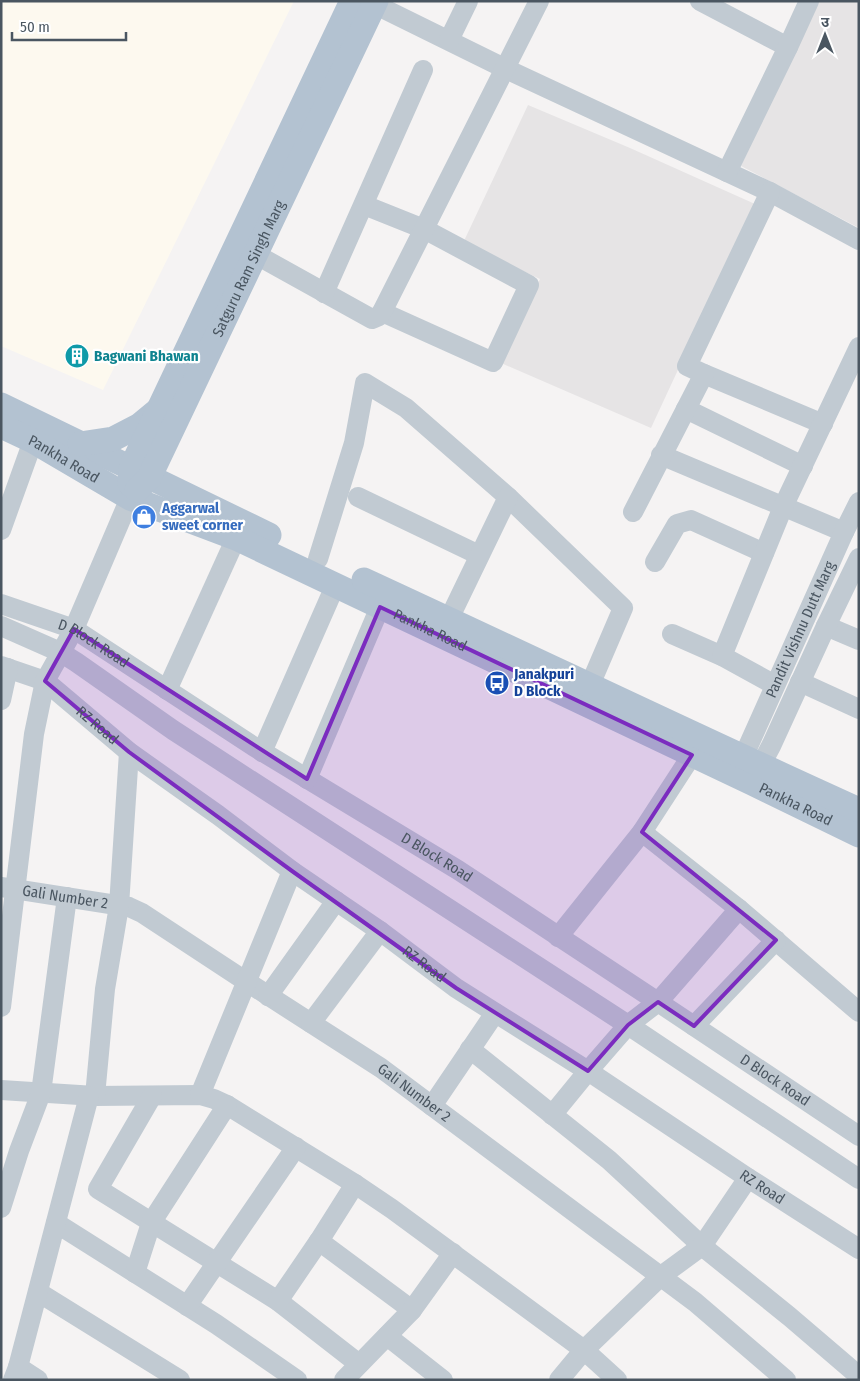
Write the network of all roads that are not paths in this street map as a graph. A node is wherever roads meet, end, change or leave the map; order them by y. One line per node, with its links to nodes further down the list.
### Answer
1 (468, 1): 6 (street)
2 (540, 1): 8 (street)
3 (700, 1): 7 (street)
4 (809, 1): 7 (street)
5 (367, 2): 6 (street); 15 (main road, Satguru Ram Singh Marg); 22 (main road, Satguru Ram Singh Marg)
6 (449, 40): 8 (street)
7 (788, 47): 10 (street)
8 (506, 69): 10 (street); 13 (street)
9 (423, 70): 12 (street)
10 (727, 172): 11 (street)
11 (770, 192): 14 (street); 19 (street)
12 (364, 205): 13 (street); 16 (street)
13 (424, 229): 17 (street); 17 (street)
14 (859, 240)
15 (255, 254): 16 (street); 25 (main road, Satguru Ram Singh Marg)
16 (324, 293): 17 (street)
17 (382, 312)
18 (859, 348): 23 (street)
19 (704, 374): 21 (street); 23 (street)
20 (1, 406): 27 (main road, Pankha Road)
21 (686, 408): 28 (street); 29 (street)
22 (159, 410): 27 (main road); 30 (main road, Satguru Ram Singh Marg)
23 (823, 424): 29 (street)
24 (1, 426): 26 (main road, Pankha Road)
25 (168, 438): 30 (main road, Satguru Ram Singh Marg); 31 (main road)
26 (33, 441): 34 (main road, Pankha Road); 38 (street)
27 (80, 444): 30 (main road, Pankha Road)
28 (661, 455): 36 (street); 37 (street)
29 (803, 466): 36 (street)
30 (140, 473): 31 (main road, Pankha Road); 34 (main road, Satguru Ram Singh Marg)
31 (178, 492): 44 (main road, Pankha Road)
32 (358, 497): 42 (street)
33 (508, 497): 42 (street); 44 (street); 60 (street)
34 (130, 498): 40 (main road, Pankha Road); 52 (street)
35 (859, 502): 39 (street, Pandit Vishnu Dutt Marg)
36 (783, 507): 39 (street); 41 (street)
37 (633, 512)
38 (1, 530)
39 (844, 532): 61 (street, Pandit Vishnu Dutt Marg)
40 (236, 538): 46 (main road, Pankha Road); 62 (street)
41 (764, 553): 45 (street); 56 (street)
42 (480, 555): 49 (street)
43 (859, 558): 51 (street, Pandit Vishnu Dutt Marg)
44 (318, 559): 49 (main road, Pankha Road)
45 (655, 562)
46 (334, 586): 48 (main road, Pankha Road); 66 (street)
47 (1, 604): 52 (street, D Block Road)
48 (380, 607): 67 (main road, Pankha Road); 69 (street)
49 (448, 619): 60 (main road, Pankha Road)
50 (1, 626): 55 (street)
51 (826, 626): 54 (street); 59 (street, Pandit Vishnu Dutt Marg)
52 (74, 629): 55 (street); 62 (street, D Block Road)
53 (672, 634): 56 (street)
54 (859, 640)
55 (60, 652): 58 (street); 89 (street)
56 (722, 656): 61 (street)
57 (5, 667): 58 (street, RZ Road); 63 (street)
58 (45, 680): 65 (street, RZ Road); 74 (street)
59 (800, 682): 64 (street); 68 (street, Pandit Vishnu Dutt Marg)
60 (590, 685): 68 (main road, Pankha Road)
61 (776, 685): 68 (street, Pandit Vishnu Dutt Marg)
62 (167, 690): 66 (street, D Block Road)
63 (1, 700)
64 (859, 709)
65 (128, 752): 73 (street, RZ Road); 77 (street)
66 (262, 752): 69 (street, D Block Road)
67 (692, 754): 68 (main road, Pankha Road); 71 (street)
68 (747, 770): 70 (main road, Pankha Road); 72 (main road, Pankha Road)
69 (307, 779): 80 (street, D Block Road)
70 (859, 810)
71 (642, 832): 78 (street); 80 (street)
72 (859, 835)
73 (292, 871): 76 (street, RZ Road); 82 (street)
74 (8, 888): 75 (street, Gali Number 2); 85 (street)
75 (67, 897): 77 (street, Gali Number 2); 94 (street)
76 (336, 901): 79 (street, RZ Road); 83 (street)
77 (119, 906): 82 (street, Gali Number 2); 96 (street)
78 (739, 909): 81 (street); 84 (street)
79 (380, 931): 87 (street, RZ Road); 88 (street)
80 (558, 937): 84 (street, D Block Road)
81 (776, 940): 86 (street); 90 (street)
82 (247, 982): 83 (street, Gali Number 2); 95 (street)
83 (268, 996): 88 (street, Gali Number 2)
84 (658, 1002): 89 (street); 90 (street, D Block Road)
85 (1, 1006)
86 (859, 1012)
87 (495, 1013): 91 (street); 92 (street, RZ Road)
88 (311, 1023): 99 (street, Gali Number 2)
89 (628, 1025): 92 (street); 104 (street)
90 (694, 1026): 101 (street, D Block Road)
91 (470, 1049): 99 (street); 100 (street)
92 (588, 1072): 100 (street); 103 (street, RZ Road)
93 (1, 1090): 94 (street)
94 (41, 1093): 96 (street); 106 (street)
95 (200, 1095): 97 (street); 98 (street)
96 (92, 1096): 97 (street); 107 (street)
97 (152, 1096): 108 (street)
98 (227, 1105): 102 (street); 108 (street)
99 (432, 1106): 115 (street, Gali Number 2)
100 (552, 1115): 110 (street)
101 (859, 1136)
102 (296, 1147): 105 (street); 113 (street)
103 (748, 1178): 110 (street); 111 (street, RZ Road)
104 (859, 1179)
105 (355, 1184): 109 (street); 112 (street)
106 (1, 1208)
107 (56, 1223): 114 (street); 116 (street)
108 (151, 1223): 113 (street); 114 (street)
109 (319, 1241): 117 (street); 119 (street)
110 (702, 1246): 115 (street); 124 (street)
111 (859, 1249)
112 (453, 1253): 119 (street); 121 (street)
113 (217, 1264): 117 (street); 118 (street)
114 (135, 1273): 118 (street)
115 (661, 1276): 121 (street); 132 (street, Gali Number 2)
116 (38, 1292): 123 (street); 126 (street)
117 (278, 1301): 122 (street)
118 (187, 1306): 127 (street)
119 (412, 1310): 120 (street)
120 (387, 1336): 122 (street); 129 (street)
121 (584, 1350): 130 (street); 131 (street)
122 (359, 1364): 128 (street)
123 (15, 1374): 125 (street)
124 (859, 1376)
125 (38, 1380)
126 (180, 1380)
127 (297, 1380)
128 (344, 1380)
129 (443, 1380)
130 (559, 1380)
131 (617, 1380)
132 (786, 1380)

